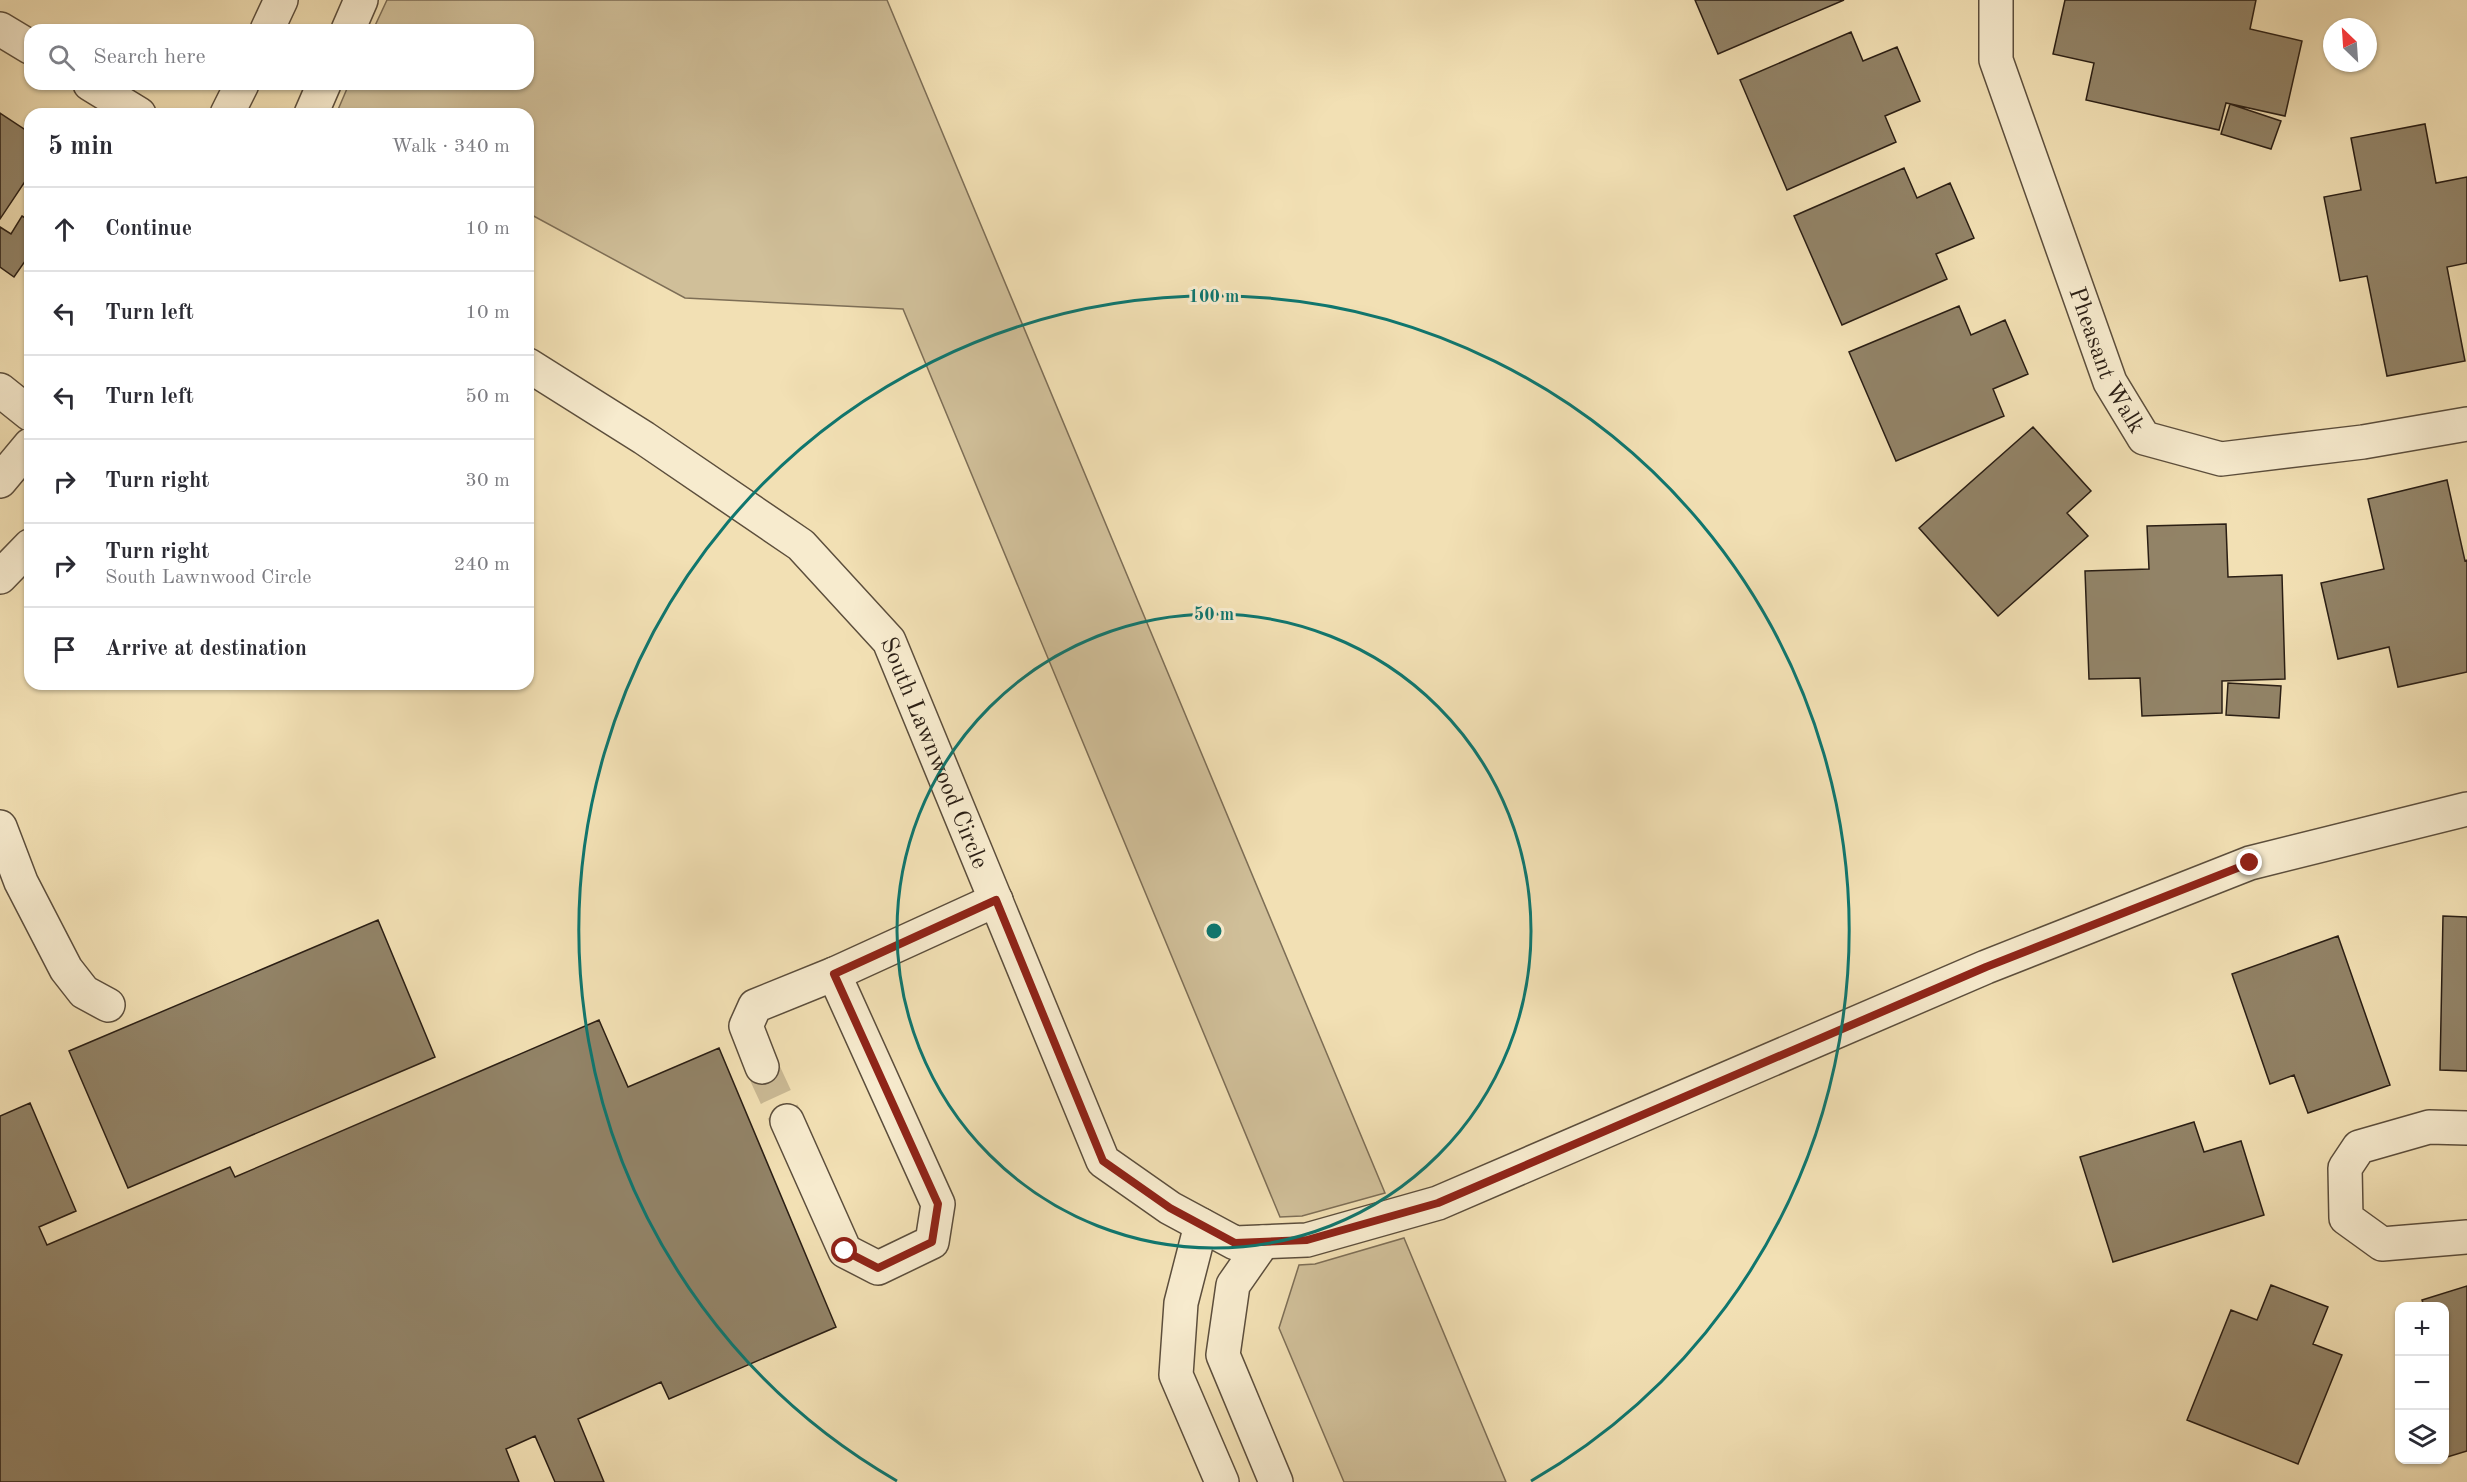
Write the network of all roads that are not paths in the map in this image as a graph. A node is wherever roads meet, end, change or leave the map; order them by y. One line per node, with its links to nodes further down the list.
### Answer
1 (281, 0): 4 (street)
2 (361, 0): 5 (street)
3 (1996, 0): 17 (street, Pheasant Walk)
4 (270, 24)
5 (351, 24)
6 (0, 29): 7 (street)
7 (24, 43)
8 (100, 90): 11 (street)
9 (239, 90): 12 (street)
10 (321, 90): 13 (street)
11 (129, 108)
12 (230, 108)
13 (314, 108)
14 (534, 369): 24 (street, South Lawnwood Circle)
15 (0, 390): 16 (street)
16 (24, 409)
17 (2467, 424)
18 (24, 452): 19 (street)
19 (0, 481)
20 (24, 552): 21 (street)
21 (0, 577)
22 (2467, 809): 32 (street, South Lawnwood Circle)
23 (0, 827): 26 (street)
24 (996, 900): 25 (street); 30 (street, South Lawnwood Circle)
25 (834, 974): 27 (street); 28 (street)
26 (108, 1005)
27 (762, 1067)
28 (787, 1121)
29 (2467, 1128): 31 (street)
30 (1201, 1225): 32 (street, South Lawnwood Circle); 33 (street)
31 (2467, 1237)
32 (1263, 1242): 34 (street)
33 (1222, 1482)
34 (1276, 1482)

